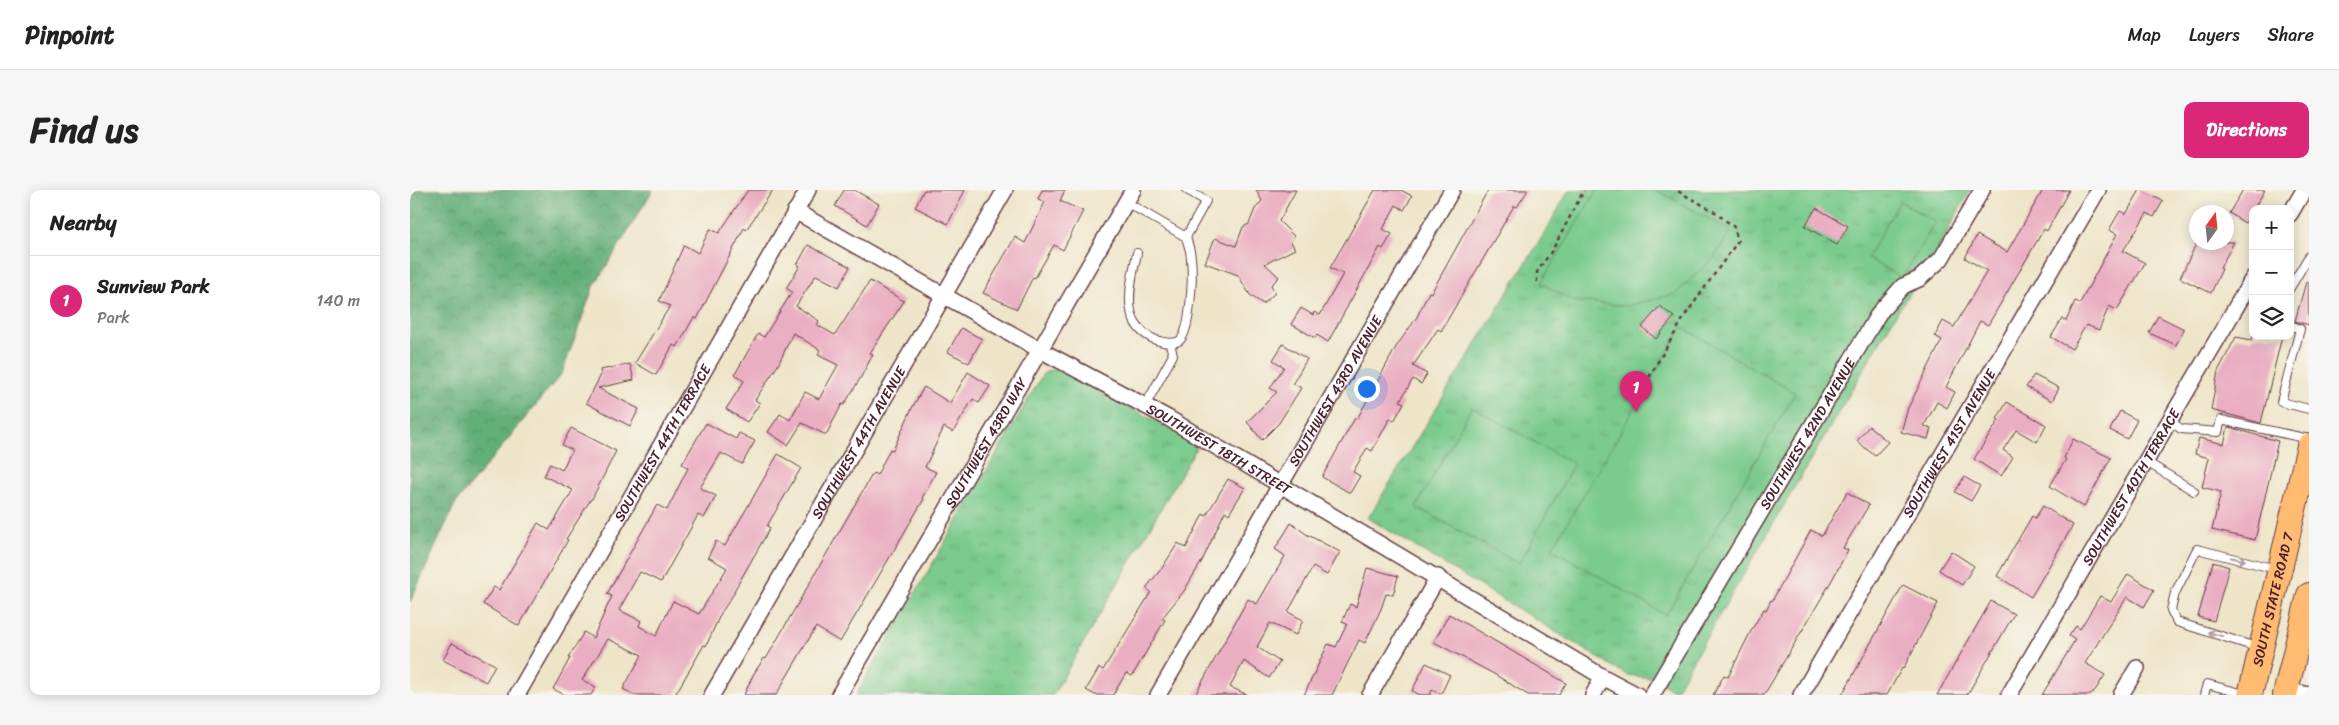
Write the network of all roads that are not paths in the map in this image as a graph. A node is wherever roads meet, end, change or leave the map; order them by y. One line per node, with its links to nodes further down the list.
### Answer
1 (808, 190): 10 (street, SOUTHWEST 44TH TERRACE)
2 (1005, 190): 16 (street, SOUTHWEST 44TH AVENUE)
3 (1187, 190): 11 (lane)
4 (1452, 190): 28 (street, SOUTHWEST 43RD AVENUE)
5 (1982, 190): 45 (street, SOUTHWEST 42ND AVENUE)
6 (2098, 190): 46 (street, SOUTHWEST 41ST AVENUE)
7 (2304, 190): 9 (street)
8 (1130, 196): 11 (lane); 21 (street, SOUTHWEST 43RD WAY)
9 (2294, 207)
10 (795, 212): 16 (street, SOUTHWEST 18TH STREET); 38 (street, SOUTHWEST 44TH TERRACE)
11 (1186, 237): 20 (lane)
12 (1137, 253): 20 (lane)
13 (2309, 256): 14 (lane)
14 (2294, 281)
15 (2249, 285): 24 (street, SOUTHWEST 40TH TERRACE)
16 (944, 295): 21 (street, SOUTHWEST 18TH STREET); 39 (street, SOUTHWEST 44TH AVENUE)
17 (2294, 327): 18 (lane)
18 (2300, 329): 19 (lane); 23 (lane)
19 (2309, 331)
20 (1170, 344): 22 (lane)
21 (1040, 350): 22 (street, SOUTHWEST 18TH STREET); 40 (street, SOUTHWEST 43RD WAY)
22 (1145, 406): 28 (street, SOUTHWEST 18TH STREET)
23 (2309, 409)
24 (2169, 420): 25 (lane); 27 (street, SOUTHWEST 40TH TERRACE)
25 (2309, 439)
26 (2309, 446): 30 (main road, SOUTH STATE ROAD 7)
27 (2145, 461): 29 (lane); 47 (street, SOUTHWEST 40TH TERRACE)
28 (1281, 484): 31 (street, SOUTHWEST 18TH STREET); 41 (street, SOUTHWEST 43RD AVENUE)
29 (2194, 491)
30 (2280, 570): 33 (main road, SOUTH STATE ROAD 7); 34 (lane, one-way to 30)
31 (1438, 577): 36 (street, SOUTHWEST 18TH STREET); 42 (street)
32 (2309, 595): 37 (main road)
33 (2267, 624): 34 (main road, SOUTH STATE ROAD 7); 37 (main road)
34 (2261, 648): 37 (main road, SOUTH STATE ROAD 7)
35 (2137, 668): 48 (street)
36 (1603, 677): 43 (street); 44 (street, SOUTHWEST 18TH STREET)
37 (2265, 692): 49 (lane); 50 (street)
38 (517, 695)
39 (712, 695)
40 (839, 695)
41 (1158, 695)
42 (1370, 695)
43 (1593, 695)
44 (1637, 695)
45 (1652, 695)
46 (1801, 695)
47 (2008, 695)
48 (2121, 695)
49 (2204, 695)
50 (2309, 695)

